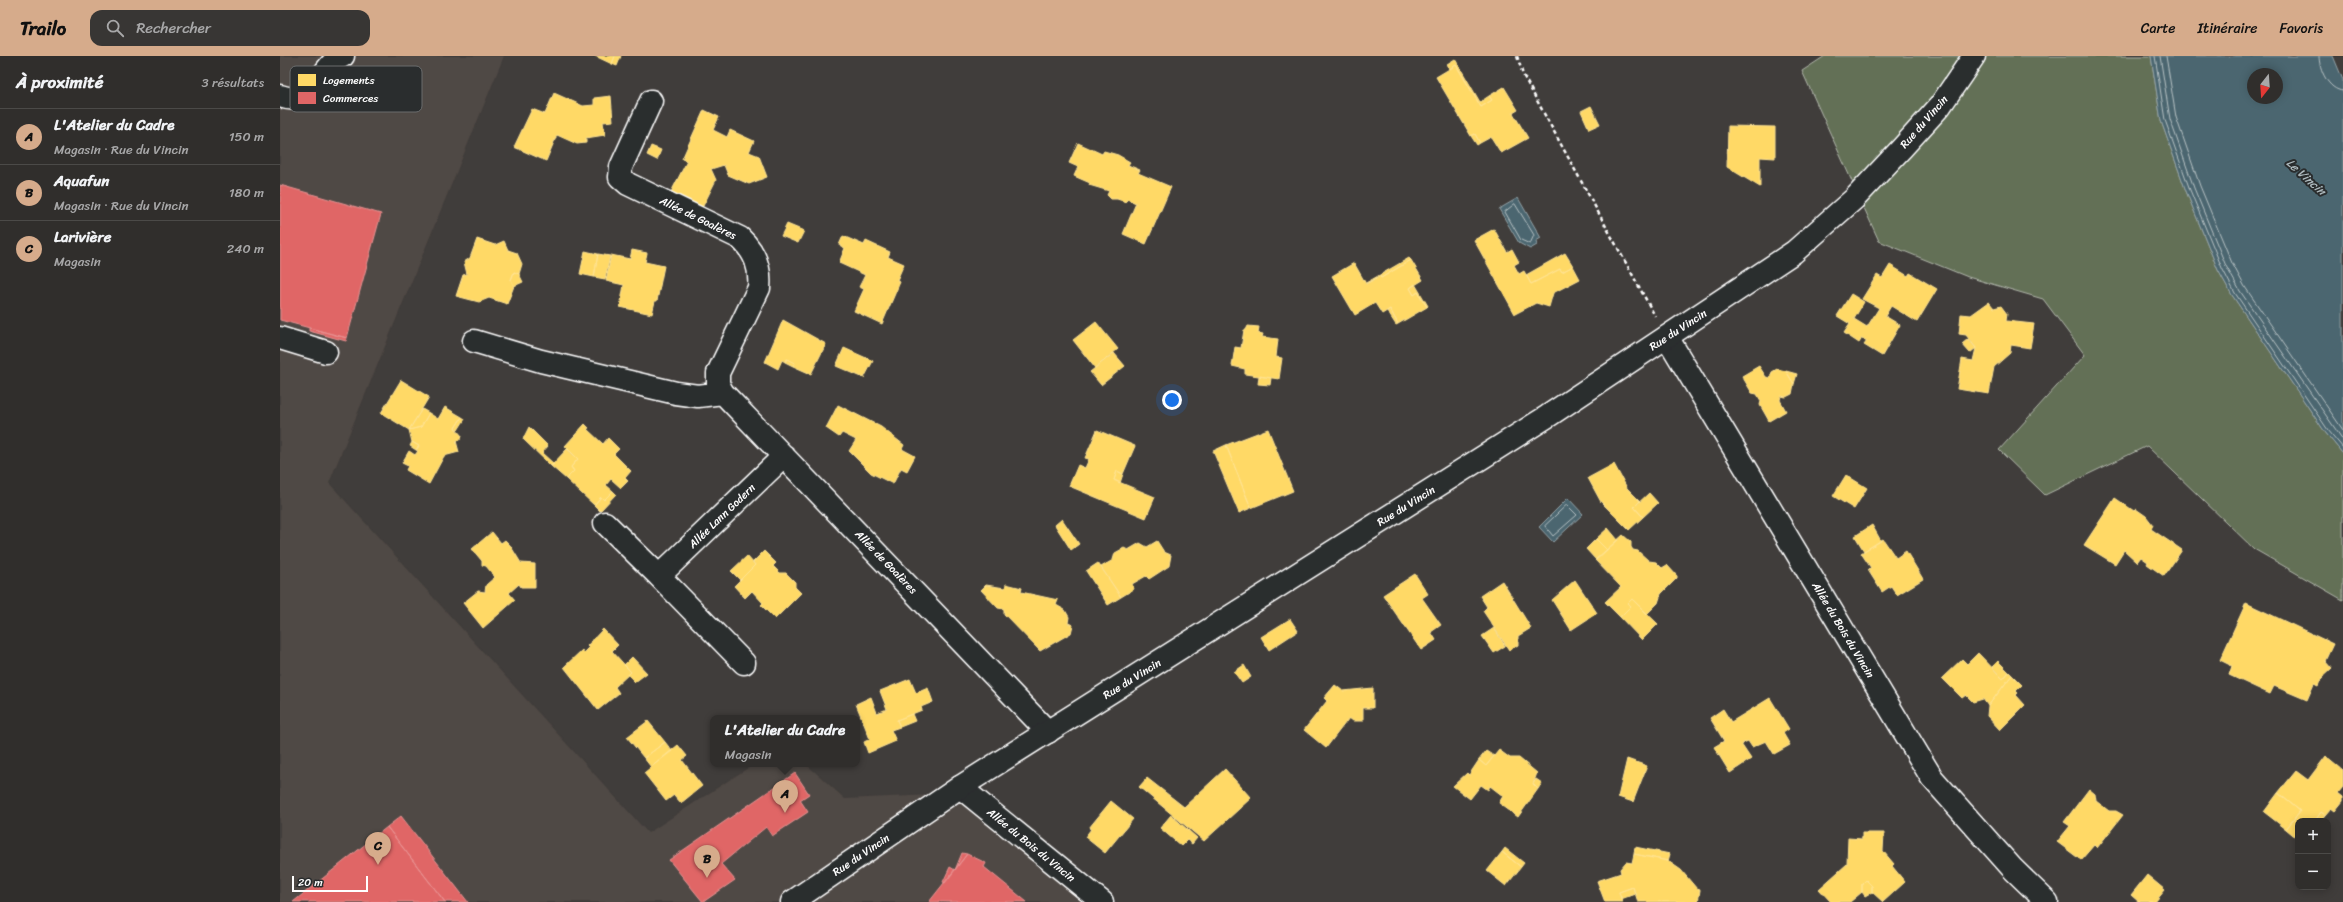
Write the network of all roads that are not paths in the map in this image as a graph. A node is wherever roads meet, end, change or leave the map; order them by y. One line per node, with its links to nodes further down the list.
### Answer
1 (343, 56): 3 (street)
2 (1974, 56): 7 (street, Rue du Vincin)
3 (329, 66)
4 (280, 96): 5 (street)
5 (290, 97)
6 (651, 101): 11 (street, Allée de Goalères)
7 (1667, 337): 16 (street, Rue du Vincin); 20 (street, Allée du Bois du Vincin)
8 (280, 338): 10 (street)
9 (474, 341): 11 (street)
10 (326, 352)
11 (723, 393): 12 (street, Allée de Goalères)
12 (784, 456): 14 (street, Allée Lann Godern); 16 (street, Allée de Goalères)
13 (605, 523): 14 (street)
14 (659, 576): 15 (street)
15 (744, 663)
16 (1048, 732): 17 (street, Rue du Vincin)
17 (960, 787): 18 (street, Rue du Vincin); 19 (street, Allée du Bois du Vincin)
18 (792, 902)
19 (1102, 902)
20 (2047, 902)

